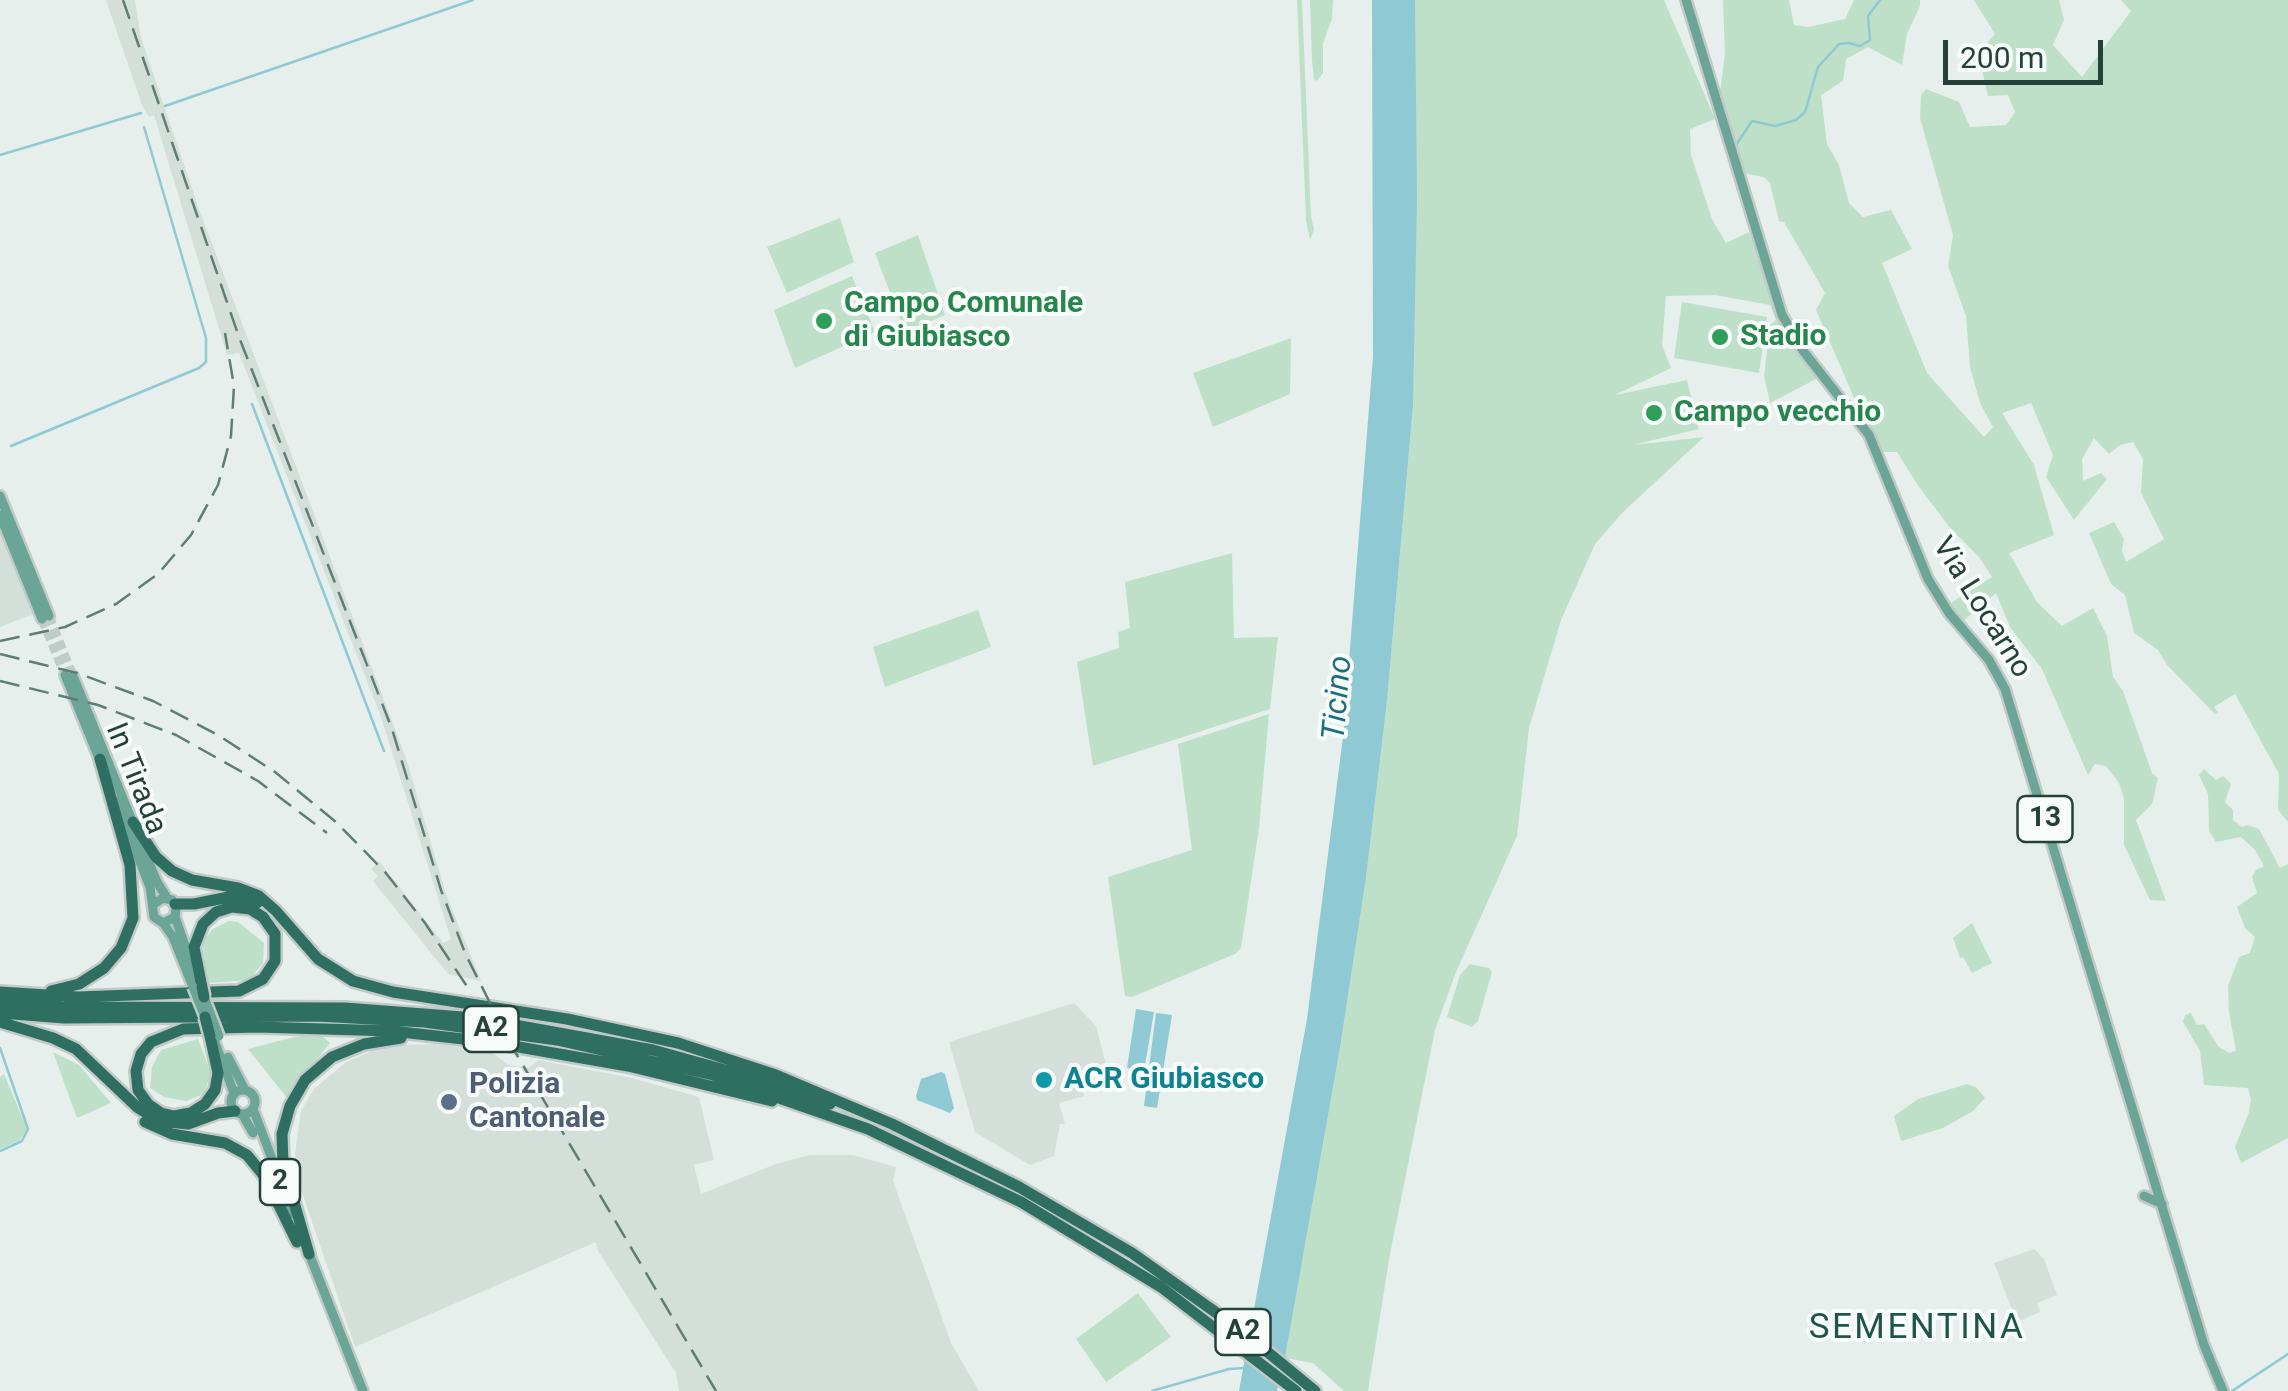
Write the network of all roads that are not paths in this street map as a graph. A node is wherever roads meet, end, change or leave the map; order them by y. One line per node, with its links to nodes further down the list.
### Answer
1 (1686, 0): 26 (main road, Via Locarno / 13)
2 (0, 496): 3 (main road)
3 (0, 515)
4 (100, 759): 5 (main road, In Tirada); 6 (main road, In Tirada); 11 (highway)
5 (133, 822): 7 (main road); 8 (highway, A2)
6 (154, 904): 7 (main road); 9 (main road, In Tirada)
7 (172, 906): 8 (highway, A2); 9 (main road); 10 (main road)
8 (282, 917): 23 (highway, A2)
9 (164, 923): 10 (main road, In Tirada)
10 (200, 990): 11 (highway); 14 (main road, bridge); 16 (main road, bridge)
11 (6, 992)
12 (0, 1002): 23 (highway, A2)
13 (0, 1013): 24 (highway, A2)
14 (205, 1017): 16 (highway, A2, bridge)
15 (0, 1022): 18 (highway)
16 (214, 1036): 17 (highway, A2); 19 (main road); 20 (main road)
17 (452, 1038): 24 (highway, A2); 28 (highway, A2)
18 (110, 1081): 22 (highway); 27 (highway)
19 (245, 1090): 20 (main road); 21 (main road)
20 (234, 1093): 22 (main road)
21 (253, 1109): 22 (main road); 28 (main road, 2)
22 (238, 1112): 27 (main road, 2)
23 (932, 1144): 29 (highway, A2)
24 (959, 1170): 29 (highway, A2)
25 (2144, 1196): 26 (main road)
26 (2162, 1204): 31 (main road, Via Locarno / 13)
27 (298, 1242): 30 (main road, 2)
28 (309, 1254): 30 (main road, 2)
29 (1164, 1282): 33 (highway, A2); 34 (highway, A2)
30 (340, 1339): 32 (main road, 2)
31 (2221, 1386)
32 (361, 1391)
33 (1296, 1391)
34 (1315, 1391)

